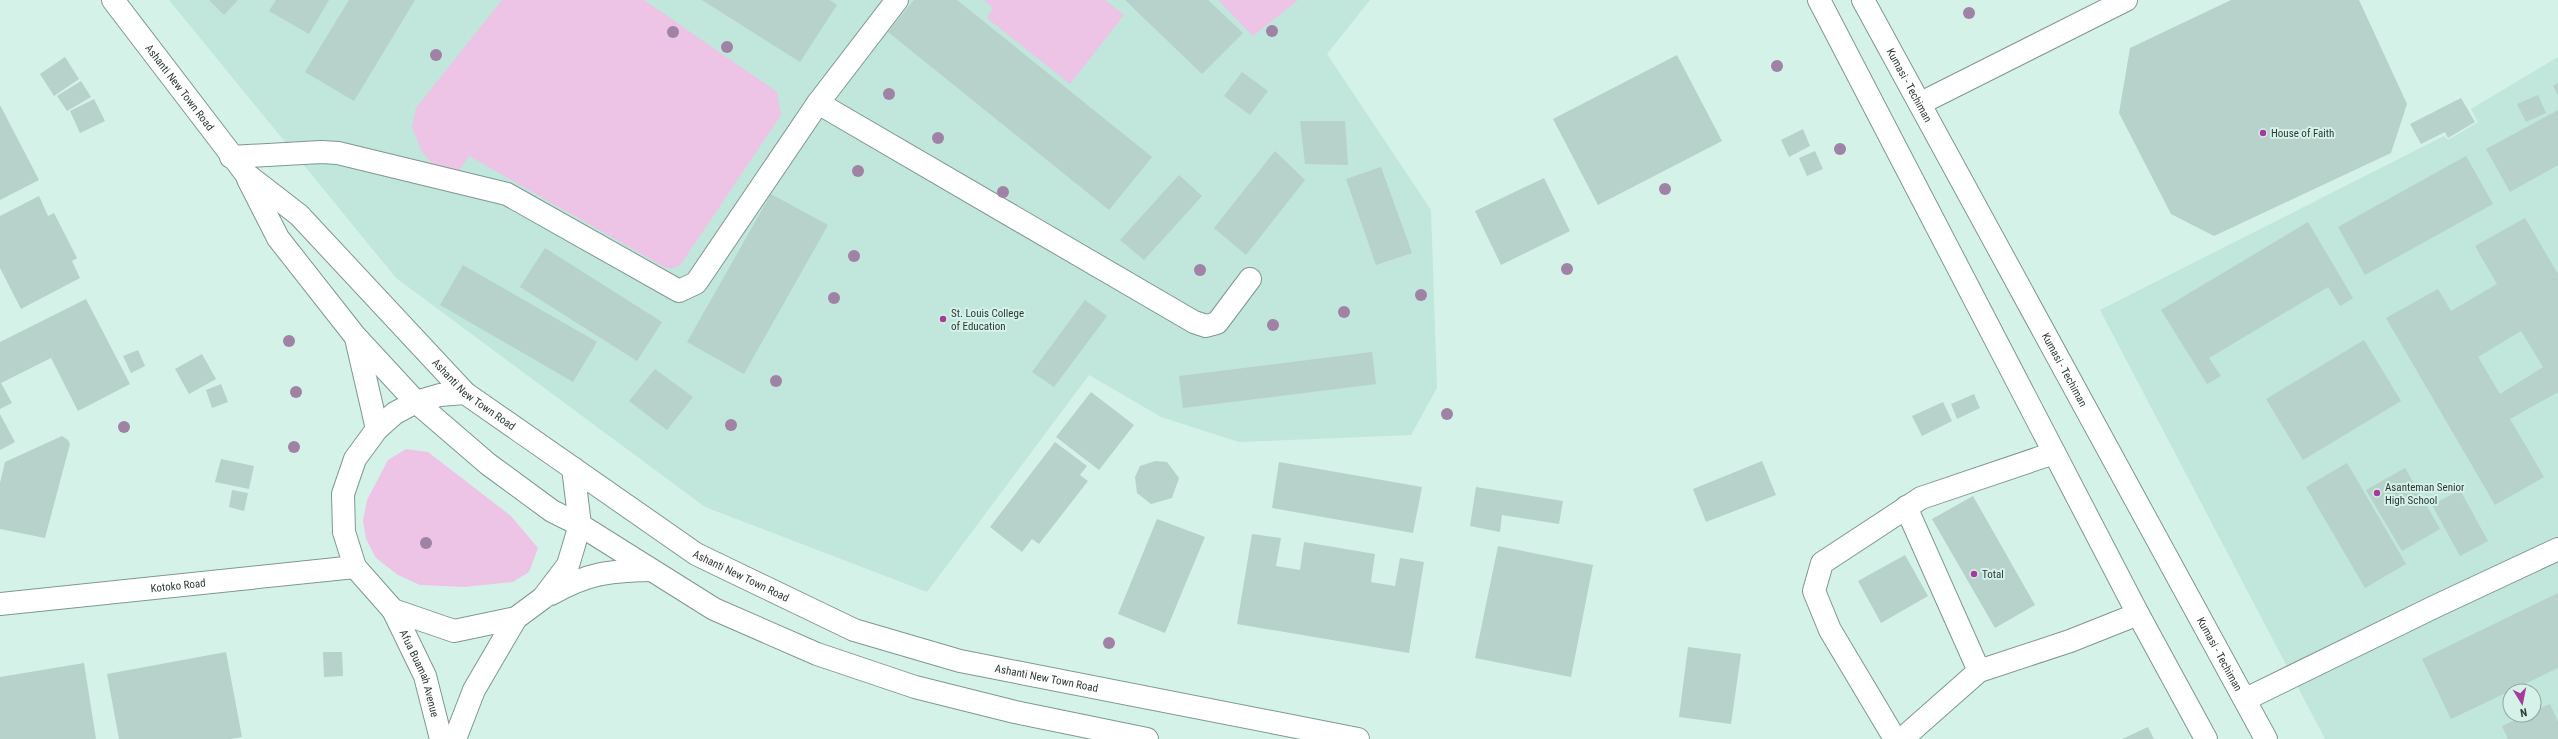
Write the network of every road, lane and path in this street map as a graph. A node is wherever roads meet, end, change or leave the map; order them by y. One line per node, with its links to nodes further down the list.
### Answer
1 (114, 0): 8 (street, Ashanti New Town Road)
2 (896, 0): 6 (street)
3 (1819, 0): 15 (street)
4 (1863, 0): 7 (street, Kumasi - Techiman)
5 (2126, 0): 7 (street)
6 (818, 103): 8 (street); 10 (street)
7 (1921, 103): 28 (street, Kumasi - Techiman)
8 (231, 157): 9 (street, Ashanti New Town Road)
9 (246, 174): 11 (street, Ashanti New Town Road); 12 (street, Ashanti New Town Road)
10 (1250, 279)
11 (355, 336): 13 (street, Ashanti New Town Road); 14 (street)
12 (466, 393): 13 (street); 16 (street, Ashanti New Town Road)
13 (416, 402): 14 (street); 18 (street, Ashanti New Town Road)
14 (377, 429): 20 (street)
15 (2054, 453): 17 (street); 25 (street)
16 (573, 468): 18 (street); 32 (street, Ashanti New Town Road)
17 (1906, 507): 27 (street); 33 (street)
18 (580, 525): 21 (street, Ashanti New Town Road); 22 (street)
19 (2558, 549): 28 (street)
20 (355, 567): 23 (street, Kotoko Road); 24 (street)
21 (650, 570): 22 (street); 31 (street, Ashanti New Town Road)
22 (543, 598): 26 (street)
23 (0, 604)
24 (393, 610): 26 (street); 29 (street, Afua Buamah Avenue)
25 (2138, 614): 27 (street); 35 (street)
26 (516, 618): 30 (street)
27 (1979, 671): 34 (street)
28 (2246, 699): 36 (street, Kumasi - Techiman)
29 (440, 739)
30 (455, 739)
31 (1147, 739)
32 (1358, 739)
33 (1895, 739)
34 (1902, 739)
35 (2206, 739)
36 (2266, 739)

